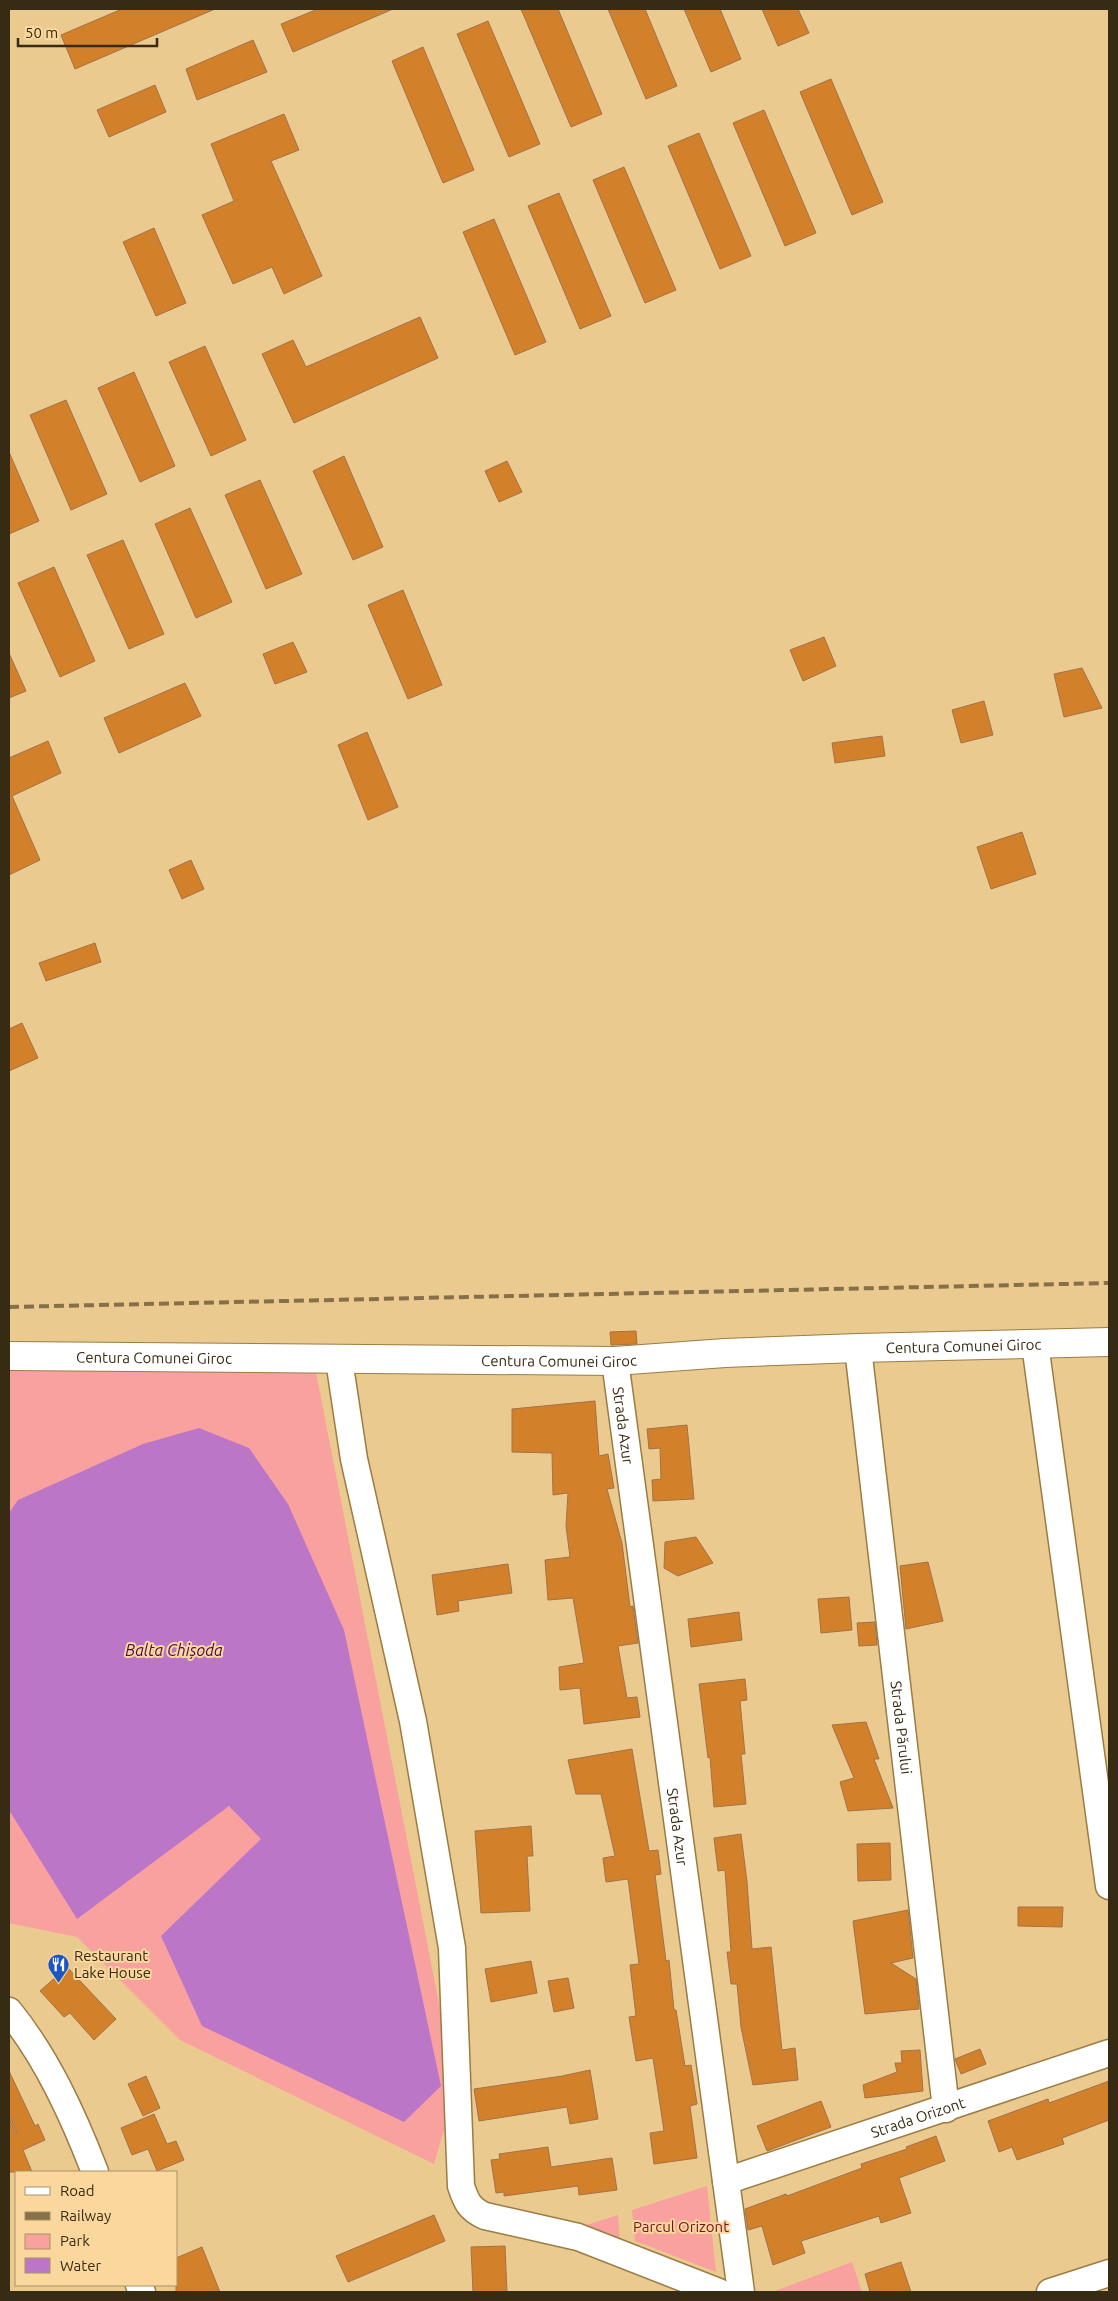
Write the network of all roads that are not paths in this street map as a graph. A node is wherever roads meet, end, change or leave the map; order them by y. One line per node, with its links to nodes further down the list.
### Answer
1 (1109, 1342): 2 (main road, Centura Comunei Giroc)
2 (1035, 1344): 3 (main road, Centura Comunei Giroc); 7 (street)
3 (858, 1348): 6 (main road, Centura Comunei Giroc); 10 (street, Strada Părului)
4 (9, 1356): 5 (main road, Centura Comunei Giroc)
5 (339, 1360): 6 (main road, Centura Comunei Giroc); 14 (street)
6 (615, 1361): 12 (street, Strada Azur)
7 (1109, 1886)
8 (9, 2010): 11 (street)
9 (1109, 2053): 10 (street, Strada Orizont)
10 (946, 2109): 12 (street, Strada Orizont)
11 (95, 2171)
12 (726, 2181): 15 (street, Strada Azur)
13 (1109, 2273): 16 (street)
14 (718, 2292)
15 (741, 2292)
16 (1050, 2292)

